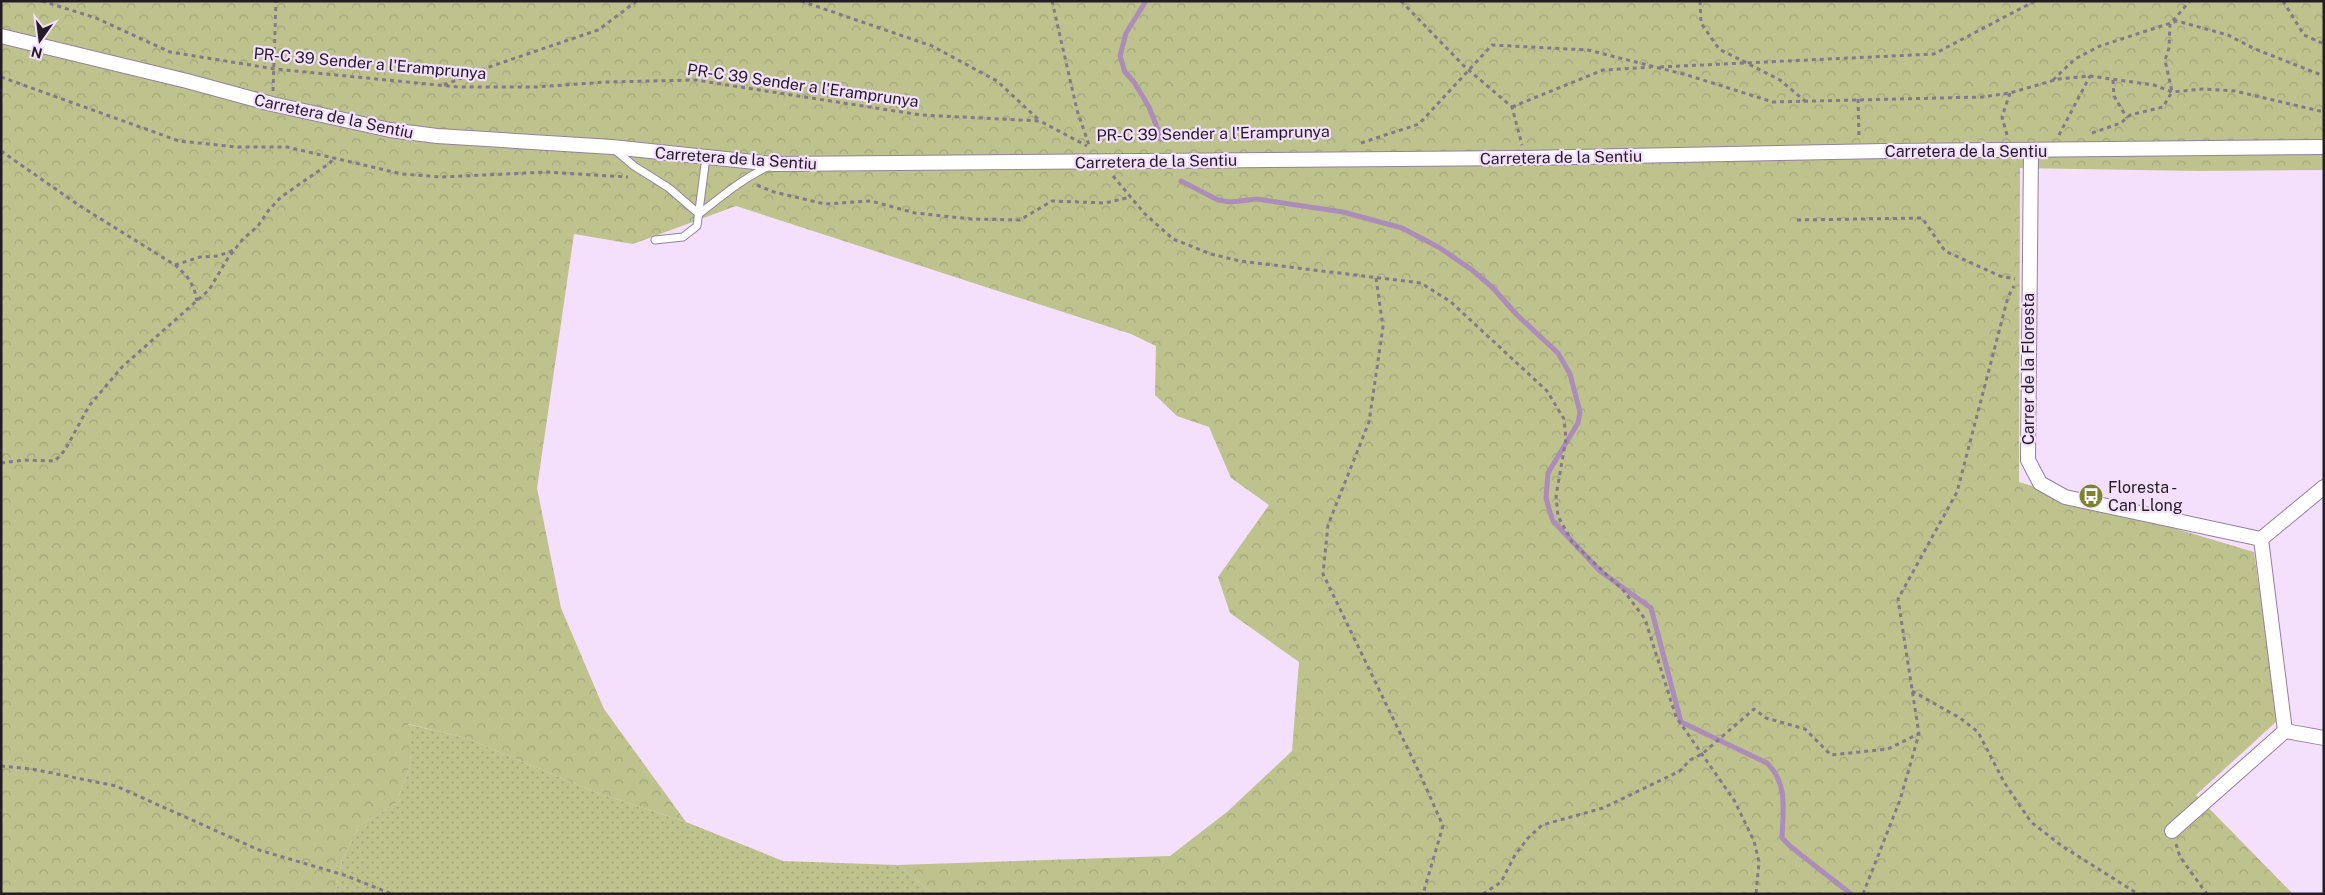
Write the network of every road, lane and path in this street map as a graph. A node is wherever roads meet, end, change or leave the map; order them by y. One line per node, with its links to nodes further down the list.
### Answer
1 (42, 1): 16 (path, PR-C 39 Sender a l'Eramprunya)
2 (276, 1): 16 (path)
3 (638, 1): 23 (path)
4 (801, 1): 32 (path)
5 (1052, 1): 39 (path)
6 (1401, 1): 17 (path)
7 (1700, 1): 14 (path)
8 (2035, 1): 14 (path)
9 (2190, 1): 11 (path)
10 (2283, 1): 13 (path)
11 (2170, 24): 19 (path); 21 (path); 24 (path)
12 (1, 36): 28 (street, Carretera de la Sentiu)
13 (2324, 44)
14 (1746, 62): 15 (path); 27 (path)
15 (1655, 67): 17 (path); 27 (path); 29 (path)
16 (275, 69): 23 (path, PR-C 39 Sender a l'Eramprunya); 28 (path)
17 (1469, 70): 29 (path); 36 (path)
18 (2090, 76): 21 (path); 22 (path); 35 (path)
19 (2324, 76)
20 (1, 77): 43 (path)
21 (2053, 80): 25 (path)
22 (2113, 80): 24 (path); 31 (path)
23 (443, 86): 32 (path, PR-C 39 Sender a l'Eramprunya)
24 (2172, 92): 30 (path); 31 (path)
25 (2010, 93): 26 (path); 40 (path)
26 (1858, 99): 27 (path); 34 (path)
27 (1805, 101)
28 (272, 104): 37 (street, Carretera de la Sentiu)
29 (1512, 107): 45 (path)
30 (2324, 112)
31 (2127, 118): 33 (path)
32 (1040, 121): 39 (path, PR-C 39 Sender a l'Eramprunya)
33 (2089, 134)
34 (1860, 140)
35 (2057, 140)
36 (1358, 144)
37 (612, 147): 44 (street, Carretera de la Sentiu); 48 (lane)
38 (2324, 147): 41 (street, Carretera de la Sentiu)
39 (1090, 148): 46 (path)
40 (2011, 150): 41 (street, Carretera de la Sentiu); 45 (street, Carretera de la Sentiu)
41 (2031, 150): 57 (street, Carrer de la Floresta)
42 (1, 151): 55 (path)
43 (334, 157): 48 (path); 54 (path)
44 (706, 158): 47 (street, Carretera de la Sentiu); 51 (lane)
45 (1524, 158): 46 (street, Carretera de la Sentiu)
46 (1100, 162): 47 (street, Carretera de la Sentiu); 50 (path)
47 (774, 164): 49 (lane)
48 (649, 175): 51 (lane)
49 (744, 179): 50 (path); 51 (lane)
50 (1131, 197): 56 (path)
51 (698, 214): 53 (lane)
52 (1797, 220): 57 (path)
53 (655, 240)
54 (235, 249): 55 (path); 58 (path)
55 (175, 265): 58 (path)
56 (1376, 278): 66 (path); 70 (path)
57 (2023, 280): 61 (street, Carrer de la Floresta); 62 (path)
58 (197, 301): 59 (path)
59 (1, 463)
60 (2324, 486): 61 (street)
61 (2261, 540): 63 (street)
62 (1912, 691): 64 (path); 74 (path)
63 (2285, 731): 65 (street); 68 (street)
64 (1919, 734): 66 (path); 73 (path)
65 (2324, 738)
66 (1702, 754): 71 (path); 72 (path)
67 (1, 766): 69 (path)
68 (2172, 831): 75 (path)
69 (392, 894)
70 (1423, 894)
71 (1483, 894)
72 (1756, 894)
73 (1863, 894)
74 (2138, 894)
75 (2207, 894)

